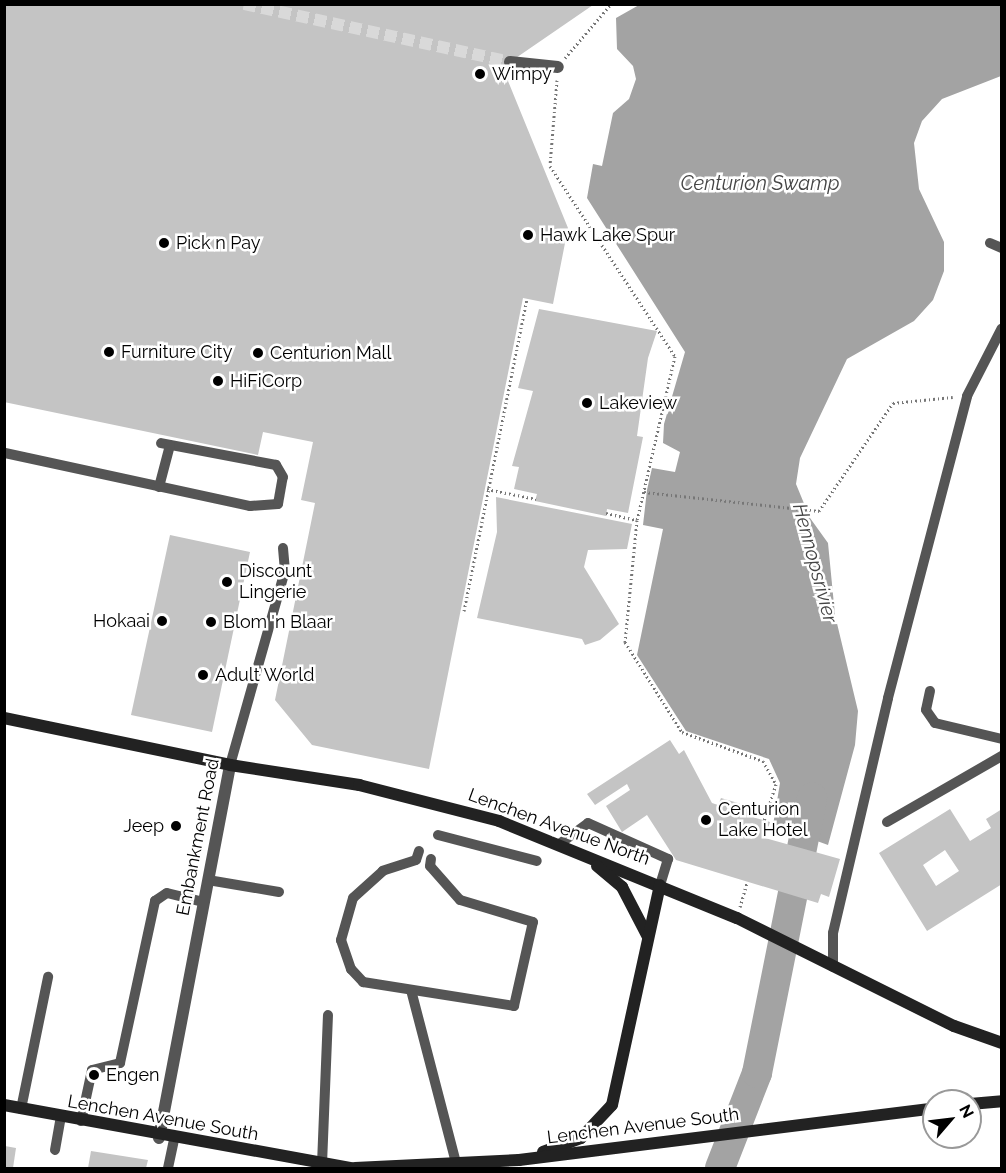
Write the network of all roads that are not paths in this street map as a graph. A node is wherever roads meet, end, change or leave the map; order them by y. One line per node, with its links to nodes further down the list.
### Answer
1 (510, 62): 2 (street)
2 (558, 67)
3 (990, 243): 4 (lane)
4 (1002, 248)
5 (1002, 328): 25 (lane)
6 (4, 453): 7 (lane)
7 (159, 487): 7 (lane)
8 (283, 548): 13 (lane, Embankment Road)
9 (930, 691): 11 (lane)
10 (4, 718): 13 (main road, Lenchen Avenue North)
11 (1002, 739)
12 (1002, 756): 14 (lane)
13 (231, 765): 16 (main road, Lenchen Avenue North); 20 (street, Embankment Road)
14 (887, 822)
15 (438, 835): 19 (lane)
16 (558, 845): 21 (main road, Lenchen Avenue North); 21 (lane); 24 (main road)
17 (419, 850): 27 (lane)
18 (431, 859): 27 (lane)
19 (537, 861)
20 (208, 880): 22 (lane); 23 (street, Embankment Road)
21 (660, 885): 24 (main road); 25 (main road, Lenchen Avenue North)
22 (279, 892)
23 (203, 902): 36 (lane); 37 (street, Embankment Road)
24 (648, 936): 40 (main road)
25 (830, 966): 29 (main road, Lenchen Avenue North)
26 (48, 977): 33 (lane)
27 (411, 990): 41 (lane)
28 (328, 1015): 42 (lane)
29 (1002, 1043)
30 (1002, 1101): 31 (main road)
31 (982, 1103)
32 (4, 1106): 33 (main road, Lenchen Avenue South)
33 (21, 1109): 35 (main road, Lenchen Avenue South)
34 (922, 1110): 40 (main road, Lenchen Avenue South)
35 (61, 1117): 36 (main road, Lenchen Avenue South); 39 (lane)
36 (81, 1121): 37 (main road, Lenchen Avenue South)
37 (159, 1138): 38 (main road, Lenchen Avenue South)
38 (174, 1140): 42 (main road, Lenchen Avenue South); 44 (lane)
39 (55, 1150)
40 (519, 1160): 43 (main road, Lenchen Avenue South)
41 (456, 1163): 43 (main road, Lenchen Avenue South); 45 (main road, Lenchen Avenue South)
42 (322, 1164): 45 (main road, Lenchen Avenue South)
43 (480, 1165)
44 (168, 1168)
45 (353, 1168)

